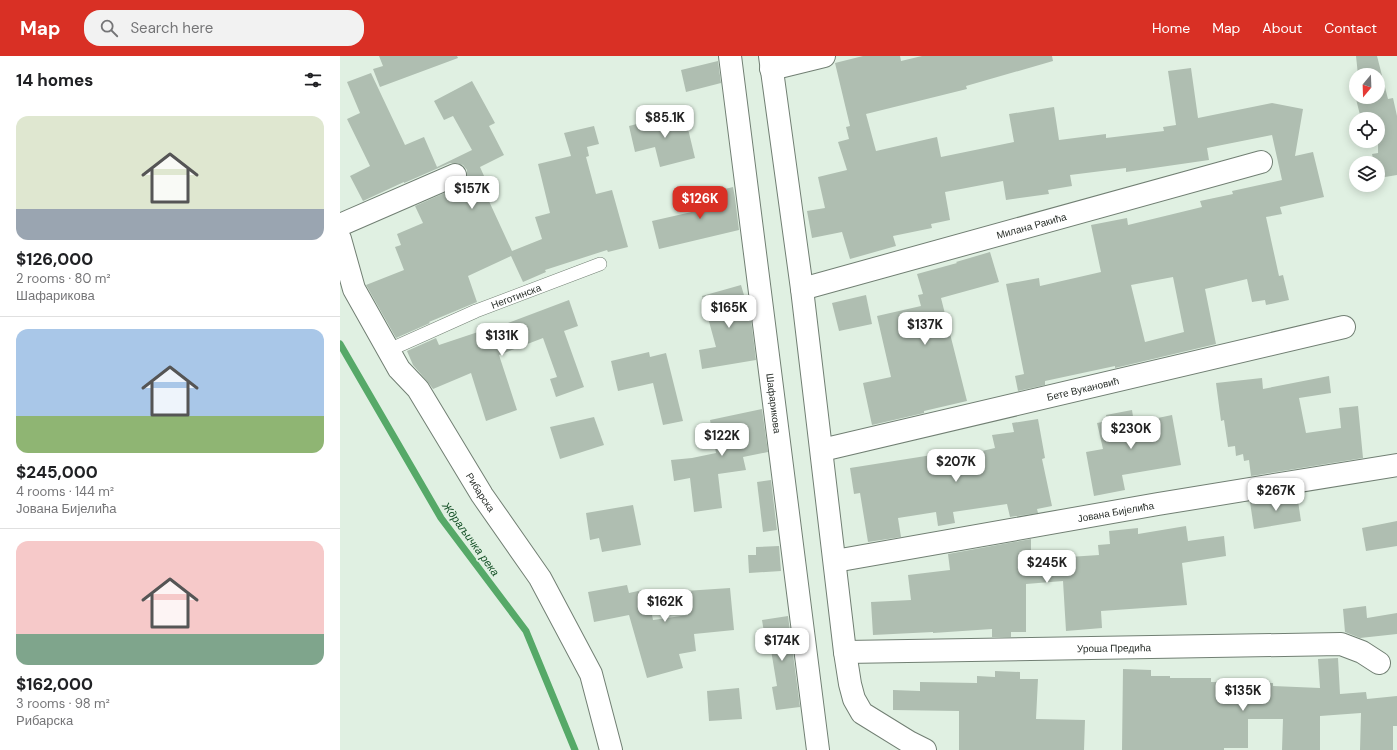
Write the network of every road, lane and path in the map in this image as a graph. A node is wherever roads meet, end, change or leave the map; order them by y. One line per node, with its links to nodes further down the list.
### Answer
1 (730, 56): 18 (street, Шафарикова)
2 (824, 56): 3 (street)
3 (771, 63): 9 (street)
4 (1261, 162): 9 (street, Милана Ракића)
5 (455, 175): 6 (street)
6 (340, 225)
7 (340, 239): 11 (street, Рибарска)
8 (600, 264): 11 (lane, Неготинска)
9 (802, 289): 12 (street)
10 (1344, 327): 12 (street, Бете Вукановић)
11 (389, 350): 17 (street, Рибарска)
12 (822, 450): 14 (street)
13 (1397, 465): 14 (street, Јована Бијелића)
14 (835, 561): 15 (street)
15 (845, 652): 16 (street, Уроша Предића); 19 (street)
16 (1379, 663)
17 (611, 750)
18 (818, 750)
19 (925, 750)

